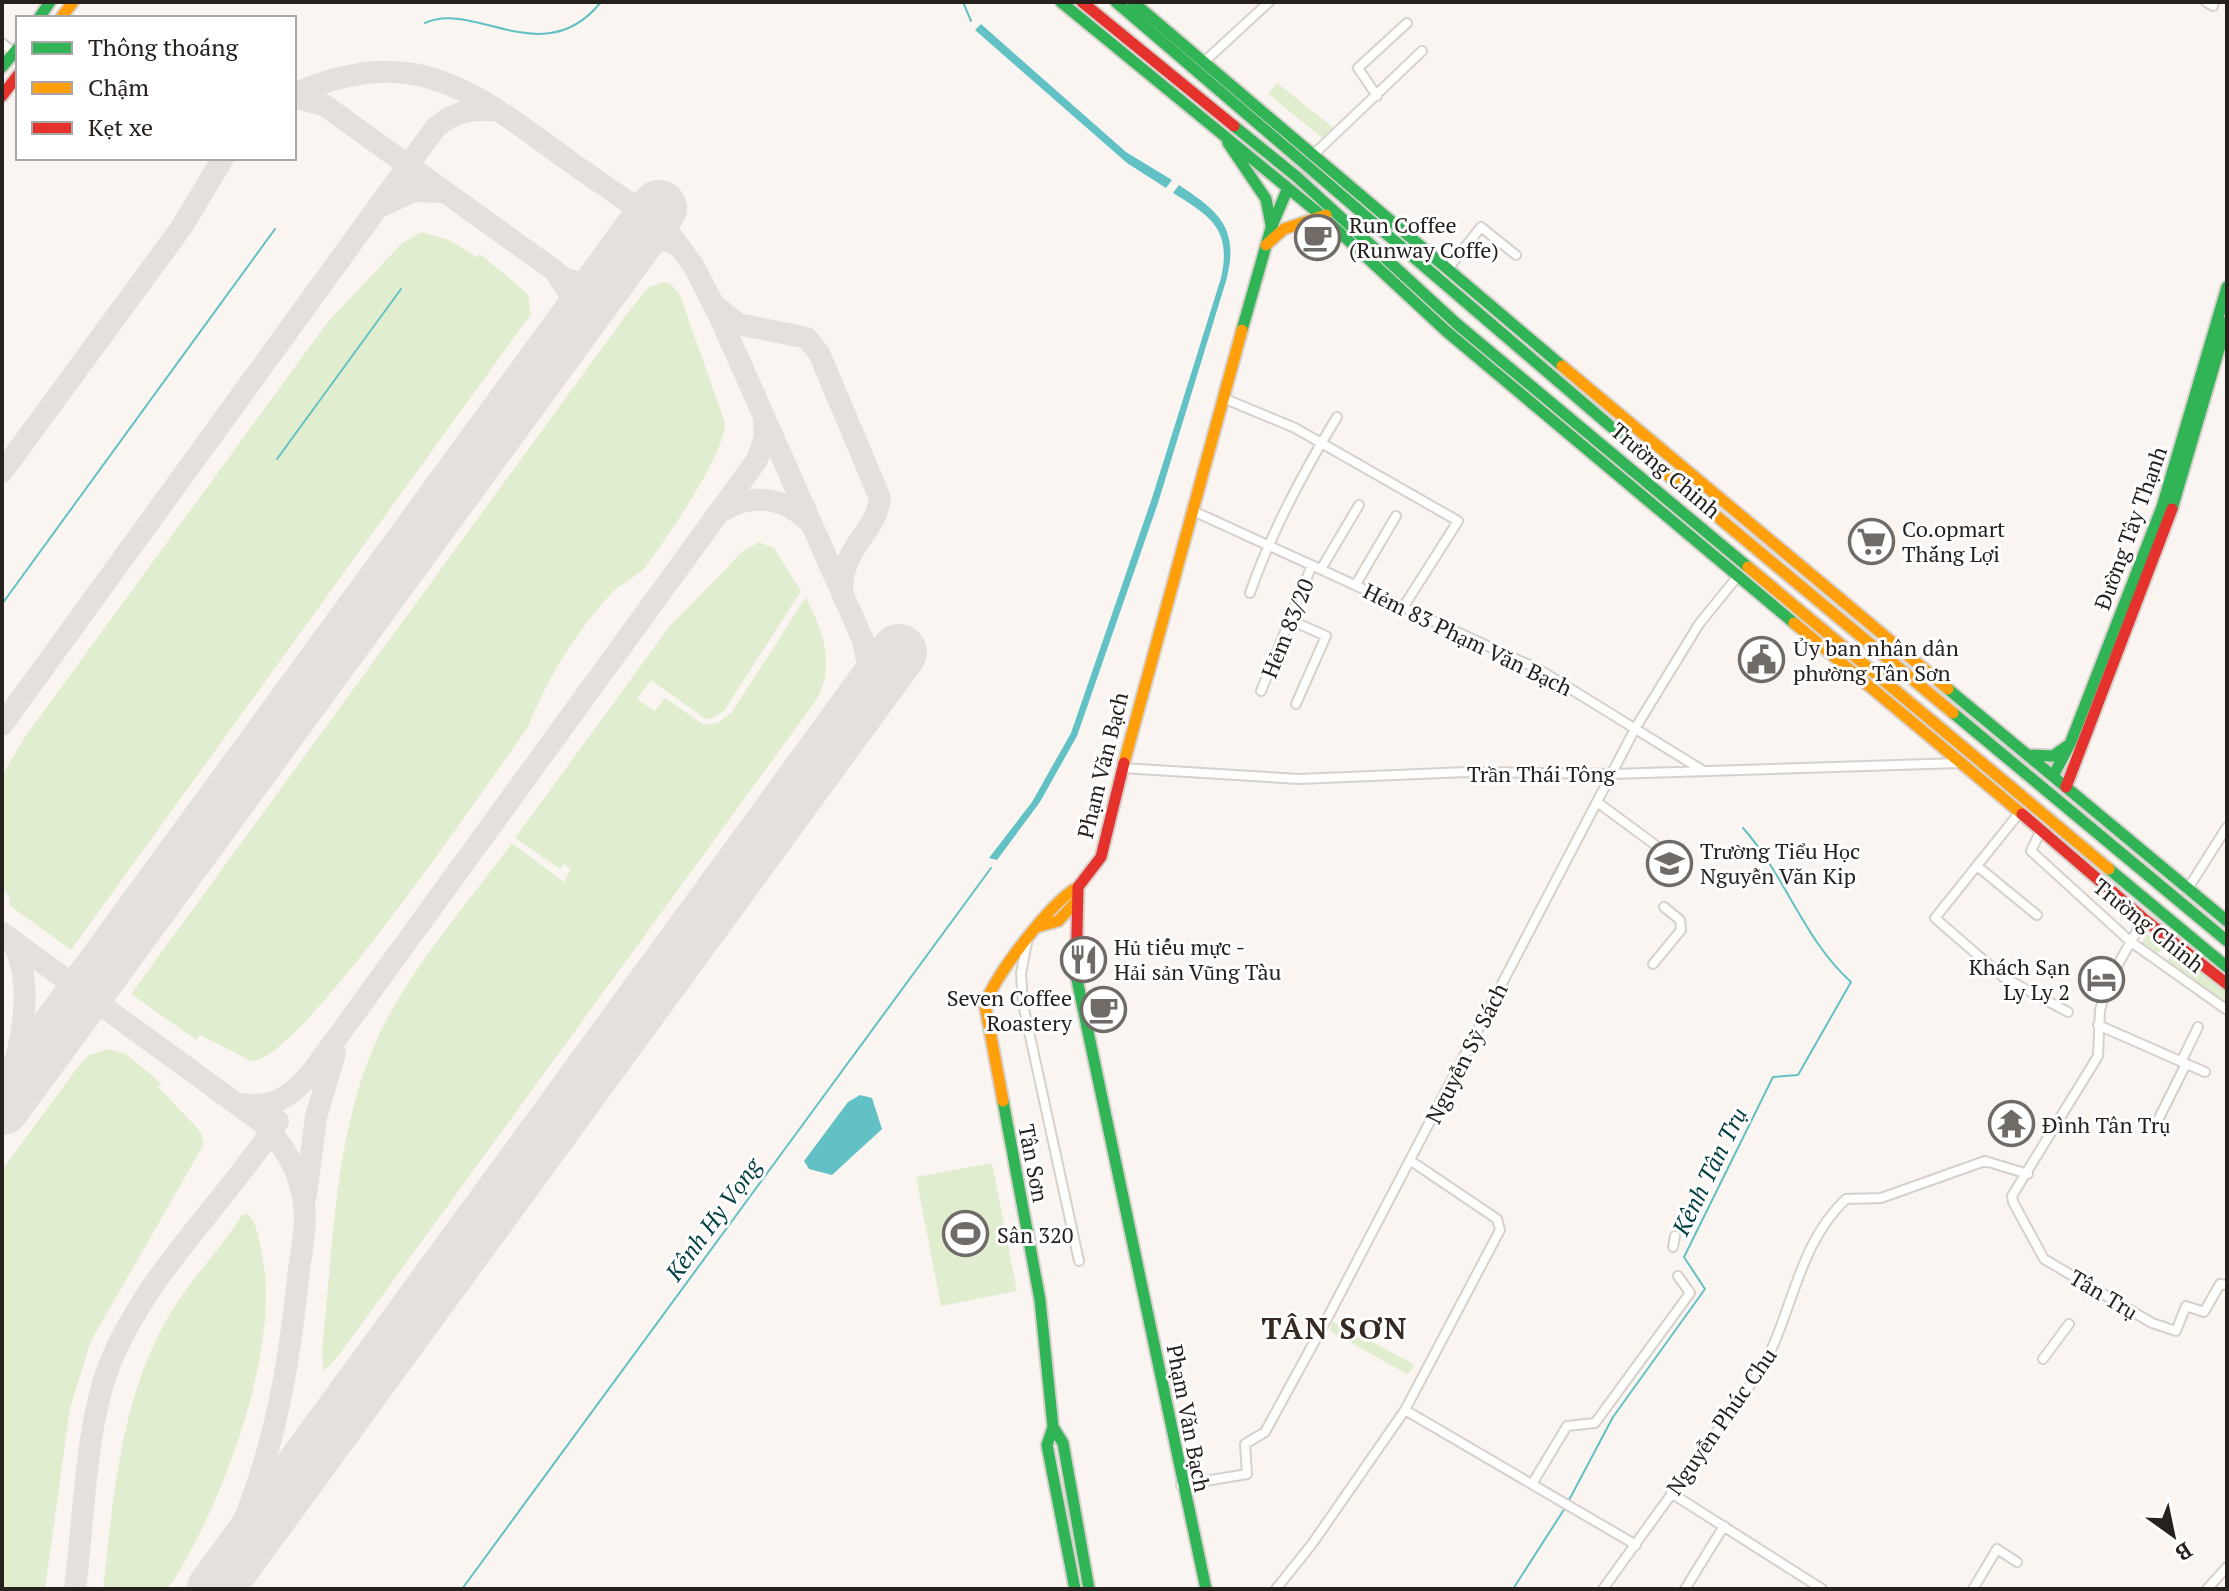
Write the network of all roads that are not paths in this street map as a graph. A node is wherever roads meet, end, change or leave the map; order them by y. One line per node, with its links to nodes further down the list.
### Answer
1 (1061, 2): 12 (main road, Trường Chinh)
2 (1082, 2): 14 (main road, Trường Chinh)
3 (1116, 2): 13 (main road, Trường Chinh)
4 (1133, 2): 8 (main road, Trường Chinh)
5 (1269, 2): 8 (street)
6 (1407, 23): 11 (street)
7 (1422, 51): 11 (street)
8 (1205, 61): 13 (main road, Trường Chinh)
9 (16, 78): 10 (main road)
10 (2, 96)
11 (1377, 96): 13 (street)
12 (1225, 139): 15 (main road, Trường Chinh); 18 (main road)
13 (1310, 160): 14 (main road, Phạm Văn Bạch); 21 (main road, Trường Chinh); 40 (main road, Trường Chinh)
14 (1297, 177): 15 (main road, Phạm Văn Bạch); 16 (main road, Trường Chinh)
15 (1287, 190): 17 (main road, Trường Chinh); 18 (main road, Phạm Văn Bạch)
16 (1336, 213): 17 (main road); 41 (main road, Trường Chinh)
17 (1322, 216): 19 (main road); 33 (main road, Trường Chinh)
18 (1271, 228): 19 (main road, Phạm Văn Bạch)
19 (1266, 245): 25 (main road, Phạm Văn Bạch)
20 (1516, 255): 21 (street)
21 (1447, 270): 39 (main road, Trường Chinh)
22 (2227, 287): 24 (main road, Đường Tây Thạnh)
23 (2227, 322): 24 (main road, Đường Tây Thạnh)
24 (2211, 365): 34 (main road, Đường Tây Thạnh)
25 (1223, 398): 27 (street); 29 (main road, Phạm Văn Bạch)
26 (1337, 417): 27 (street)
27 (1321, 443): 31 (street); 37 (street)
28 (1359, 505): 32 (street, Hẻm 83/20)
29 (1191, 510): 31 (street, Hẻm 83 Phạm Văn Bạch); 50 (main road, Phạm Văn Bạch)
30 (1396, 516): 35 (street)
31 (1267, 544): 32 (street, Hẻm 83 Phạm Văn Bạch); 36 (street)
32 (1317, 567): 35 (street, Hẻm 83 Phạm Văn Bạch); 38 (street, Hẻm 83/20)
33 (1738, 576): 42 (main road, Trường Chinh); 45 (street, Nguyễn Sỹ Sách)
34 (2139, 580): 46 (main road, Đường Tây Thạnh); 55 (main road, Đường Tây Thạnh)
35 (1356, 584): 37 (street, Hẻm 83 Phạm Văn Bạch)
36 (1250, 593)
37 (1404, 606): 45 (street, Hẻm 83 Phạm Văn Bạch)
38 (1290, 620): 43 (street, Hẻm 83/20); 44 (street)
39 (1870, 624): 40 (main road); 48 (main road, Trường Chinh)
40 (1861, 634): 41 (main road); 47 (main road, Trường Chinh)
41 (1848, 648): 42 (main road); 58 (main road, Trường Chinh)
42 (1837, 660): 49 (main road, Trường Chinh)
43 (1261, 691)
44 (1296, 704)
45 (1636, 727): 51 (street, Hẻm 83 Phạm Văn Bạch); 52 (street, Nguyễn Sỹ Sách)
46 (2070, 744): 48 (main road); 53 (main road, Đường Tây Thạnh)
47 (1995, 748): 48 (main road); 54 (main road, Trường Chinh)
48 (2027, 755): 53 (main road, Trường Chinh)
49 (1961, 763): 51 (street, Trần Thái Tông); 58 (main road, Trường Chinh)
50 (1122, 768): 52 (street, Trần Thái Tông); 64 (main road, Phạm Văn Bạch)
51 (1704, 771): 52 (street, Trần Thái Tông)
52 (1612, 774): 57 (street, Nguyễn Sỹ Sách)
53 (2053, 776): 54 (main road, Đường Tây Thạnh); 55 (main road, Trường Chinh)
54 (2043, 787): 56 (main road, Trường Chinh); 58 (main road, Đường Tây Thạnh)
55 (2066, 787): 56 (main road, Đường Tây Thạnh); 65 (main road, Trường Chinh)
56 (2058, 800): 59 (main road, Đường Tây Thạnh); 73 (main road, Trường Chinh)
57 (1597, 802): 62 (street); 85 (street, Nguyễn Sỹ Sách)
58 (2024, 808): 59 (main road, Trường Chinh); 61 (main road, Trường Chinh); 63 (street)
59 (2047, 818): 61 (main road, Đường Tây Thạnh); 76 (main road, Trường Chinh)
60 (2227, 827): 65 (street)
61 (2041, 830): 69 (main road, Trường Chinh); 74 (street, Trường Chinh)
62 (1654, 844)
63 (1977, 866): 68 (street); 79 (street)
64 (1078, 887): 66 (main road, Phạm Văn Bạch); 71 (main road, Tân Sơn)
65 (2187, 891): 70 (main road, Trường Chinh)
66 (1076, 902): 71 (main road, Tân Sơn); 97 (main road, Phạm Văn Bạch)
67 (1664, 907): 75 (street)
68 (2037, 915)
69 (2144, 919): 74 (street); 77 (main road, Trường Chinh)
70 (2227, 921)
71 (1040, 926): 72 (main road, Tân Sơn)
72 (1028, 937): 89 (street); 95 (main road, Tân Sơn)
73 (2227, 941)
74 (2131, 942): 78 (street, Trường Chinh); 80 (street)
75 (1653, 964)
76 (2227, 967)
77 (2227, 984)
78 (2227, 1010)
79 (2068, 1012)
80 (2098, 1025): 82 (street); 86 (street)
81 (2198, 1027): 82 (street)
82 (2184, 1063): 83 (street); 84 (street)
83 (2205, 1072)
84 (2158, 1120)
85 (1411, 1161): 94 (street); 97 (street, Nguyễn Sỹ Sách)
86 (2028, 1174): 91 (street, Tân Trụ); 98 (street, Nguyễn Phúc Chu)
87 (1675, 1236): 88 (street)
88 (1673, 1247)
89 (1079, 1261)
90 (1678, 1276): 96 (street)
91 (2227, 1285)
92 (2069, 1324): 93 (street)
93 (2043, 1359)
94 (1405, 1410): 96 (street); 106 (street)
95 (1053, 1427): 103 (main road, Tân Sơn); 104 (main road, Tân Sơn)
96 (1532, 1484): 100 (street)
97 (1181, 1485): 105 (main road, Phạm Văn Bạch)
98 (1671, 1493): 99 (street); 100 (street, Nguyễn Phúc Chu)
99 (1724, 1526): 108 (street); 109 (street)
100 (1636, 1545): 107 (street, Nguyễn Phúc Chu)
101 (2017, 1562): 110 (street)
102 (2227, 1567): 111 (street)
103 (1075, 1589)
104 (1089, 1589)
105 (1206, 1589)
106 (1276, 1589)
107 (1603, 1589)
108 (1685, 1589)
109 (1822, 1589)
110 (1973, 1589)
111 (2207, 1589)

